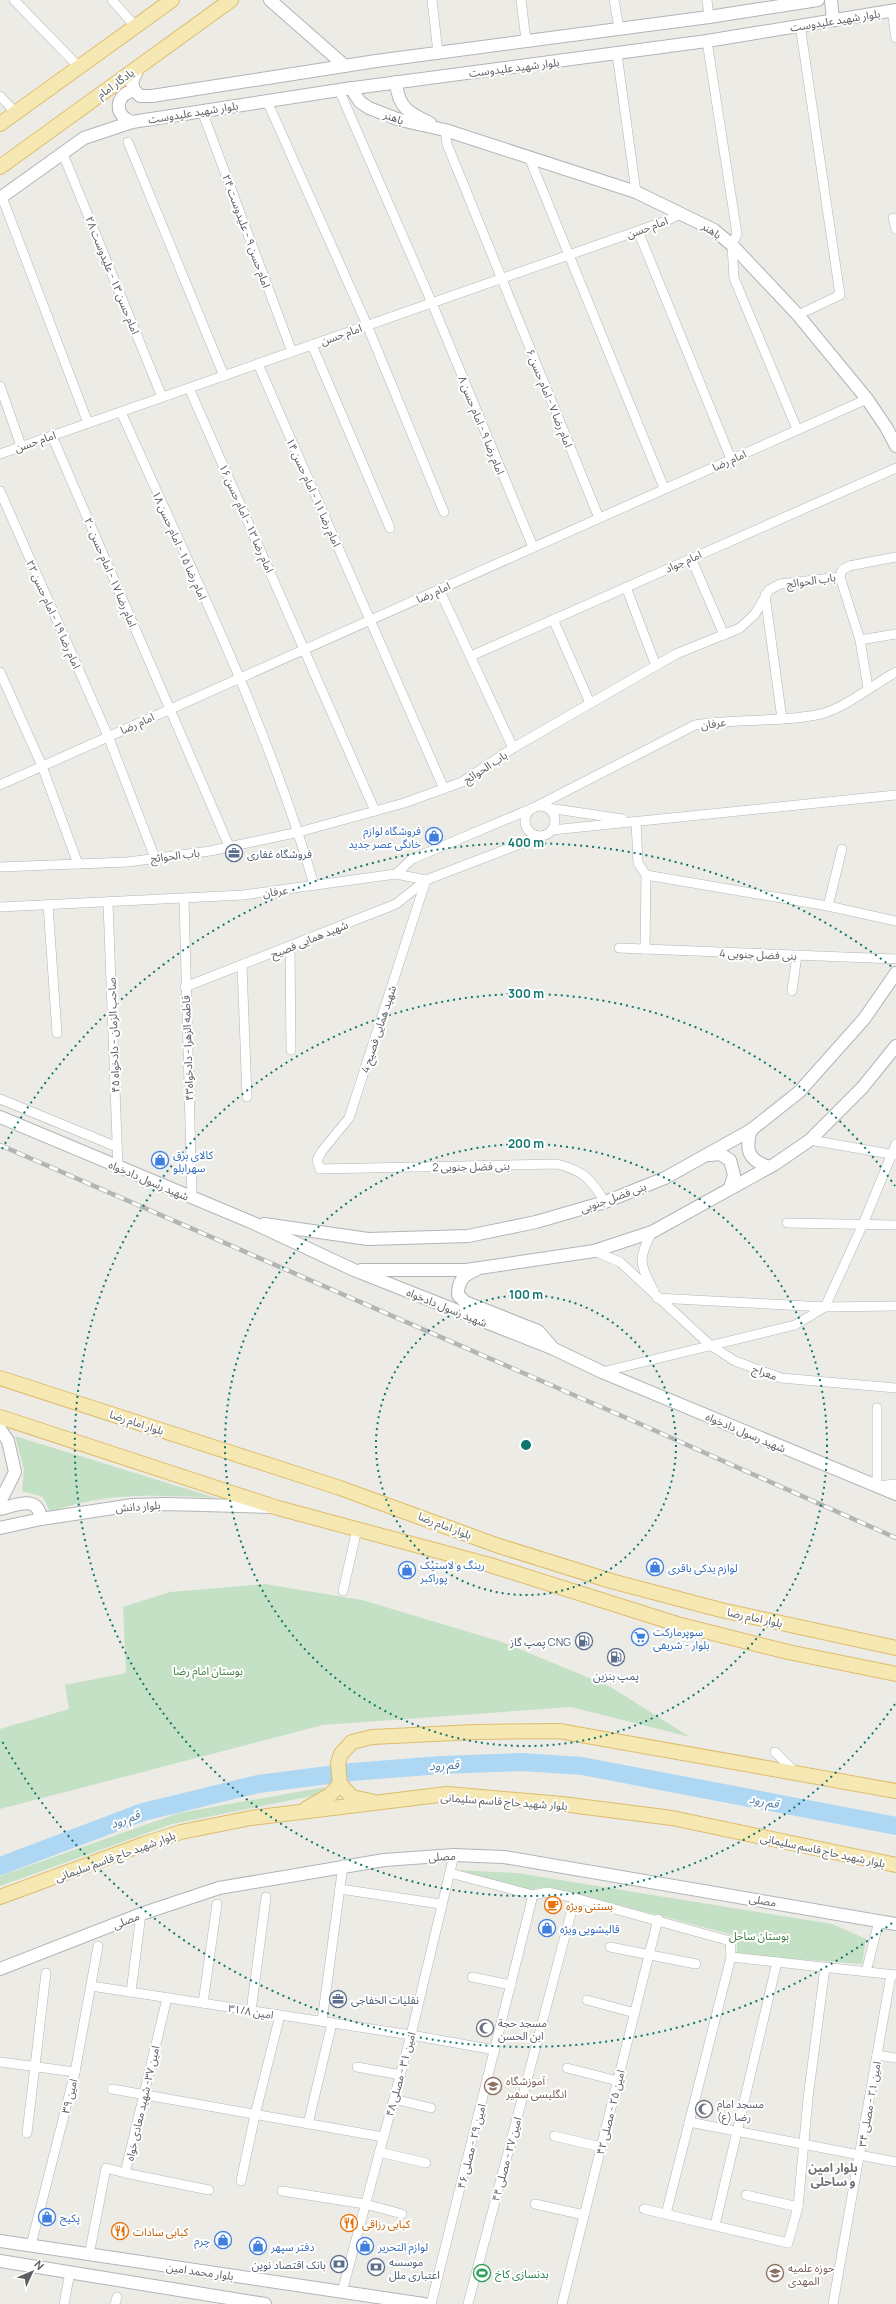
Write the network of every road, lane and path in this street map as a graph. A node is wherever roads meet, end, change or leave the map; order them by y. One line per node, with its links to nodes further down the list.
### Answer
1 (14, 0): 26 (street)
2 (112, 0): 17 (street)
3 (172, 0): 17 (main road)
4 (231, 0): 24 (main road, یادگار امام)
5 (270, 0): 25 (main road)
6 (432, 0): 22 (street)
7 (521, 0): 20 (street)
8 (614, 0): 18 (street)
9 (707, 0): 14 (street)
10 (818, 0): 12 (main road, بلوار شهید علیدوست)
11 (831, 0): 15 (main road)
12 (801, 1): 14 (main road, بلوار شهید علیدوست)
13 (894, 10): 15 (main road, بلوار شهید علیدوست); 19 (street)
14 (709, 17): 18 (main road, بلوار شهید علیدوست)
15 (833, 20): 16 (main road, بلوار شهید علیدوست)
16 (800, 25): 21 (main road, بلوار شهید علیدوست); 51 (street)
17 (135, 26): 26 (main road)
18 (619, 28): 20 (main road, بلوار شهید علیدوست)
19 (896, 38)
20 (526, 40): 22 (main road, بلوار شهید علیدوست)
21 (707, 41): 23 (main road, بلوار شهید علیدوست); 47 (street)
22 (438, 52): 25 (main road, بلوار شهید علیدوست)
23 (617, 54): 27 (main road, بلوار شهید علیدوست); 41 (street)
24 (140, 65): 29 (main road); 40 (main road, یادگار امام)
25 (345, 66): 29 (main road, بلوار شهید علیدوست)
26 (79, 67): 33 (main road)
27 (396, 82): 28 (main road, بلوار شهید علیدوست); 36 (main road, باهنر)
28 (345, 89): 31 (main road, بلوار شهید علیدوست); 36 (main road, باهنر); 50 (street, امام رضا ۹ - امام حسن ۸)
29 (134, 90): 34 (main road)
30 (0, 96): 33 (street)
31 (267, 101): 32 (main road, بلوار شهید علیدوست); 52 (street)
32 (202, 111): 34 (main road, بلوار شهید علیدوست); 54 (street, امام حسن ۹ - علیدوست ۲۴)
33 (16, 112): 35 (main road)
34 (132, 122): 38 (main road, بلوار شهید علیدوست)
35 (0, 124)
36 (445, 130): 39 (main road, باهنر); 49 (street, امام رضا ۷ - امام حسن ۶)
37 (128, 142): 56 (street)
38 (63, 154): 42 (main road, بلوار شهید علیدوست); 59 (street, امام حسن ۱۳ - علیدوست ۲۸)
39 (529, 157): 41 (main road, باهنر); 48 (street)
40 (0, 167)
41 (636, 192): 43 (main road, باهنر)
42 (1, 197): 62 (street)
43 (682, 213): 46 (street, امام حسن); 47 (main road, باهنر)
44 (892, 218): 45 (street)
45 (896, 229)
46 (638, 230): 48 (street, امام حسن); 68 (street)
47 (732, 245): 51 (main road, باهنر); 63 (street)
48 (570, 255): 49 (street, امام حسن); 70 (street)
49 (502, 278): 50 (street, امام حسن); 73 (street, امام رضا ۷ - امام حسن ۶)
50 (432, 303): 52 (street, امام حسن); 75 (street, امام رضا ۹ - امام حسن ۸)
51 (798, 315): 60 (main road, باهنر)
52 (367, 325): 53 (street, امام حسن); 72 (street)
53 (312, 345): 54 (street, امام حسن); 74 (street)
54 (292, 352): 55 (street, امام حسن)
55 (258, 364): 56 (street, امام حسن); 83 (street, امام رضا ۱۱ - امام حسن ۱۴)
56 (224, 376): 58 (street, امام حسن)
57 (0, 386): 65 (street)
58 (189, 388): 59 (street, امام حسن); 87 (street, امام رضا ۱۳ - امام حسن ۱۶)
59 (162, 397): 61 (street, امام حسن)
60 (867, 399): 63 (street, امام رضا); 66 (main road, باهنر)
61 (121, 412): 62 (street, امام حسن); 92 (street, امام رضا ۱۵ - امام حسن ۱۸)
62 (88, 423): 64 (street, امام حسن)
63 (797, 429): 68 (street, امام رضا)
64 (52, 436): 65 (street, امام حسن); 95 (street, امام رضا ۱۷ - امام حسن ۲۰)
65 (22, 446): 67 (street, امام حسن)
66 (896, 446)
67 (0, 454)
68 (730, 459): 70 (street, امام رضا)
69 (896, 468): 77 (street, امام جواد)
70 (664, 488): 73 (street, امام رضا)
71 (0, 492): 97 (street, امام رضا ۱۹ - امام حسن ۲۲)
72 (444, 512)
73 (599, 518): 75 (street, امام رضا)
74 (390, 528)
75 (533, 547): 80 (street, امام رضا)
76 (896, 557): 78 (street, باب الحوائج)
77 (692, 558): 79 (street, امام جواد); 85 (street)
78 (840, 577): 81 (street, باب الحوائج); 86 (street)
79 (626, 587): 82 (street, امام جواد); 89 (street)
80 (438, 589): 83 (street, امام رضا); 88 (street)
81 (765, 595): 85 (street, باب الحوائج); 96 (street)
82 (553, 619): 88 (street, امام جواد); 94 (street)
83 (370, 620): 87 (street, امام رضا); 101 (street, امام رضا ۱۱ - امام حسن ۱۴)
84 (896, 634): 86 (street)
85 (724, 635): 89 (street, باب الحوائج)
86 (860, 640): 93 (street)
87 (304, 649): 92 (street, امام رضا); 107 (street, امام رضا ۱۳ - امام حسن ۱۶)
88 (471, 656): 98 (street)
89 (656, 666): 94 (street, باب الحوائج)
90 (0, 672): 99 (street)
91 (896, 672): 93 (street, عرفان)
92 (239, 678): 95 (street, امام رضا); 110 (street, امام رضا ۱۵ - امام حسن ۱۸)
93 (868, 688): 96 (street, عرفان)
94 (590, 703): 98 (street, باب الحوائج)
95 (169, 709): 97 (street, امام رضا); 112 (street, امام رضا ۱۷ - امام حسن ۲۰)
96 (782, 719): 105 (street, عرفان)
97 (108, 736): 99 (street, امام رضا); 114 (street, امام رضا ۱۹ - امام حسن ۲۲)
98 (513, 748): 101 (street, باب الحوائج)
99 (42, 766): 100 (street, امام رضا); 115 (street)
100 (0, 784)
101 (444, 789): 107 (street, باب الحوائج)
102 (896, 796): 103 (street)
103 (885, 798): 104 (street); 108 (street)
104 (896, 801)
105 (535, 807): 106 (street); 111 (street); 117 (street, عرفان)
106 (548, 808): 108 (street); 109 (street)
107 (375, 811): 110 (street, باب الحوائج)
108 (636, 821): 109 (street); 118 (street)
109 (552, 830): 111 (street)
110 (299, 832): 112 (street, باب الحوائج); 120 (street, امام رضا ۱۵ - امام حسن ۱۸)
111 (541, 836): 119 (street)
112 (228, 846): 114 (street, باب الحوائج)
113 (842, 849): 124 (street)
114 (154, 858): 115 (street, باب الحوائج)
115 (78, 864): 116 (street, باب الحوائج)
116 (0, 867)
117 (396, 874): 119 (street); 120 (street, عرفان)
118 (646, 875): 124 (street); 129 (street)
119 (426, 880): 127 (street, شهید همایی فصیح); 150 (street, شهید همایی فصیح 4)
120 (314, 885): 121 (street, عرفان)
121 (184, 899): 122 (street, عرفان); 134 (street, فاطمه الزهرا - دادخواه۴۳)
122 (108, 903): 123 (street, عرفان); 145 (street, صاحب الزمان - دادخواه ۴۵)
123 (48, 905): 125 (street, عرفان); 136 (street)
124 (828, 906): 126 (street)
125 (0, 907)
126 (896, 920)
127 (290, 946): 132 (street, شهید همایی فصیح); 138 (street)
128 (619, 948): 129 (street, بنی فضل جنوبی 4)
129 (645, 949): 130 (street, بنی فضل جنوبی 4)
130 (797, 955): 131 (street, بنی فضل جنوبی 4); 135 (street)
131 (896, 959)
132 (242, 965): 134 (street, شهید همایی فصیح); 139 (street)
133 (896, 973): 142 (main road, بنی فضل جنوبی)
134 (185, 987): 152 (street, فاطمه الزهرا - دادخواه۴۳)
135 (792, 991)
136 (56, 1033)
137 (896, 1046): 143 (main road)
138 (291, 1050)
139 (247, 1097)
140 (0, 1098): 145 (street)
141 (0, 1117): 148 (main road, شهید رسول دادخواه)
142 (752, 1130): 146 (main road, بنی فضل جنوبی); 149 (main road)
143 (810, 1140): 147 (street); 149 (main road)
144 (896, 1144): 147 (street)
145 (117, 1147): 148 (street, صاحب الزمان - دادخواه ۴۵)
146 (710, 1155): 151 (main road); 153 (main road, بنی فضل جنوبی)
147 (894, 1155): 156 (street)
148 (118, 1167): 152 (main road, شهید رسول دادخواه)
149 (769, 1167): 151 (main road)
150 (320, 1169): 153 (street, بنی فضل جنوبی 2)
151 (730, 1188): 158 (main road)
152 (192, 1198): 154 (main road, شهید رسول دادخواه)
153 (605, 1202): 154 (main road, بنی فضل جنوبی)
154 (251, 1222): 161 (main road, شهید رسول دادخواه)
155 (788, 1223): 156 (street)
156 (863, 1224): 157 (street); 164 (street)
157 (896, 1225)
158 (652, 1232): 159 (main road); 162 (street, معراج)
159 (594, 1251): 160 (main road); 162 (street, معراج)
160 (481, 1268): 161 (main road); 166 (main road)
161 (354, 1270): 166 (main road, شهید رسول دادخواه)
162 (657, 1298): 164 (street); 165 (street, معراج)
163 (896, 1306): 164 (street)
164 (825, 1307): 165 (street)
165 (710, 1345): 167 (street); 169 (street, معراج)
166 (554, 1349): 167 (main road, شهید رسول دادخواه)
167 (602, 1372): 174 (main road, شهید رسول دادخواه)
168 (0, 1378): 183 (main road, بلوار امام رضا)
169 (896, 1388)
170 (877, 1408): 174 (street)
171 (0, 1417): 177 (main road)
172 (0, 1430): 176 (main road)
173 (896, 1484): 174 (street)
174 (877, 1486): 175 (main road, شهید رسول دادخواه)
175 (896, 1494)
176 (0, 1502)
177 (278, 1508): 179 (main road, بلوار دانش); 181 (main road)
178 (0, 1509): 179 (main road)
179 (41, 1519): 180 (main road, بلوار دانش)
180 (0, 1528)
181 (357, 1530): 182 (street); 184 (main road)
182 (343, 1591)
183 (896, 1648)
184 (896, 1674)
185 (775, 1752): 186 (street)
186 (796, 1773): 187 (main road); 188 (main road)
187 (340, 1784): 189 (main road); 190 (main road)
188 (896, 1791)
189 (385, 1802): 190 (main road, بلوار شهید حاج قاسم سلیمانی); 193 (main road, بلوار شهید حاج قاسم سلیمانی)
190 (295, 1814): 198 (main road, بلوار شهید حاج قاسم سلیمانی)
191 (454, 1855): 192 (main road, مصلی); 194 (street, امین ۳۱ - مصلی ۴۸); 204 (main road, مصلی)
192 (343, 1865): 195 (street); 202 (main road, مصلی)
193 (896, 1865)
194 (450, 1873): 196 (street); 201 (street, امین ۳۱ - مصلی ۴۸)
195 (340, 1889): 201 (street); 227 (street)
196 (533, 1895): 199 (street); 218 (street, امین ۲۹ - مصلی ۴۶)
197 (266, 1896): 224 (street)
198 (0, 1897)
199 (575, 1898): 203 (street); 281 (street, امین ۲۷ - مصلی ۴۴)
200 (217, 1904): 223 (street)
201 (442, 1904): 229 (street, امین ۳۱ - مصلی ۴۸)
202 (141, 1914): 213 (main road, مصلی); 220 (street)
203 (658, 1919): 208 (street, امین ۲۵ - مصلی ۴۲); 209 (street)
204 (879, 1921): 205 (main road, مصلی); 214 (street)
205 (896, 1924)
206 (98, 1946): 219 (street, امین ۳۹)
207 (610, 1947): 208 (street)
208 (649, 1956): 211 (street); 225 (street, امین ۲۵ - مصلی ۴۲)
209 (731, 1957): 210 (street); 245 (street)
210 (777, 1962): 212 (street); 247 (street)
211 (696, 1964)
212 (825, 1968): 214 (street); 251 (street)
213 (0, 1969)
214 (866, 1972): 216 (street)
215 (46, 1973): 234 (street)
216 (893, 1975): 231 (street, امین ۲۱ - مصلی ۳۴)
217 (472, 1977): 218 (street)
218 (511, 1985): 230 (street, امین ۲۹ - مصلی ۴۶)
219 (91, 1986): 220 (street, امین ۳۱/۸); 237 (street, امین ۳۹)
220 (131, 1992): 221 (street, امین ۳۱/۸)
221 (167, 1998): 223 (street, امین ۳۱/۸); 241 (street, امین ۳۷- شهید معادی خواه)
222 (587, 2000): 225 (street)
223 (203, 2003): 224 (street, امین ۳۱/۸)
224 (251, 2011): 226 (street, امین ۳۱/۸)
225 (635, 2013): 239 (street, امین ۲۵ - مصلی ۴۲)
226 (280, 2015): 227 (street, امین ۳۱/۸); 244 (street)
227 (322, 2021): 228 (street, امین ۳۱/۸)
228 (332, 2023): 229 (street, امین ۳۱/۸); 246 (street)
229 (411, 2035): 230 (street, امین ۳۱/۸); 238 (street, امین ۳۱ - مصلی ۴۸)
230 (495, 2050): 280 (street, امین ۲۹ - مصلی ۴۶)
231 (877, 2055): 232 (street); 254 (street, امین ۲۱ - مصلی ۳۴)
232 (896, 2058)
233 (0, 2062): 234 (street)
234 (35, 2067): 237 (street); 248 (street)
235 (356, 2067): 238 (street)
236 (567, 2068): 239 (street)
237 (75, 2072): 271 (street, امین ۳۹)
238 (401, 2075): 242 (street, امین ۳۱ - مصلی ۴۸)
239 (618, 2081): 252 (street, امین ۲۵ - مصلی ۴۲)
240 (112, 2089): 241 (street)
241 (144, 2095): 244 (street); 257 (street, امین ۳۷- شهید معادی خواه)
242 (394, 2099): 243 (street); 250 (street, امین ۳۱ - مصلی ۴۸)
243 (431, 2108)
244 (254, 2115): 246 (street); 258 (street)
245 (689, 2122): 247 (street); 267 (street)
246 (308, 2124): 250 (street)
247 (736, 2131): 251 (street); 269 (street)
248 (27, 2133)
249 (554, 2136): 252 (street)
250 (383, 2137): 253 (street, امین ۳۱ - مصلی ۴۸)
251 (804, 2144): 254 (street); 264 (street)
252 (601, 2146): 268 (street, امین ۲۵ - مصلی ۴۲)
253 (380, 2152): 256 (street); 262 (street, امین ۳۱ - مصلی ۴۸)
254 (859, 2155): 255 (street); 283 (street, امین ۲۱ - مصلی ۳۴)
255 (896, 2162)
256 (426, 2163)
257 (125, 2173): 259 (street); 272 (street, امین ۳۷- شهید معادی خواه)
258 (241, 2181)
259 (208, 2190)
260 (282, 2191): 262 (street)
261 (746, 2194): 264 (street)
262 (365, 2204): 266 (street); 275 (street, امین ۳۱ - مصلی ۴۸)
263 (535, 2204): 268 (street)
264 (798, 2207): 269 (street)
265 (644, 2209): 267 (street)
266 (402, 2214)
267 (666, 2214): 269 (street)
268 (584, 2215): 282 (street, امین ۲۵ - مصلی ۴۲)
269 (714, 2225)
270 (0, 2241): 271 (main road, بلوار محمد امین)
271 (31, 2245): 272 (main road, بلوار محمد امین)
272 (89, 2255): 275 (main road, بلوار محمد امین)
273 (0, 2261): 274 (main road, بلوار محمد امین)
274 (70, 2272): 276 (main road, بلوار محمد امین); 277 (street)
275 (342, 2292): 279 (main road, بلوار محمد امین)
276 (234, 2302): 278 (main road, بلوار محمد امین)
277 (64, 2304)
278 (265, 2304)
279 (424, 2304)
280 (431, 2304)
281 (468, 2304)
282 (562, 2304)
283 (833, 2304)

